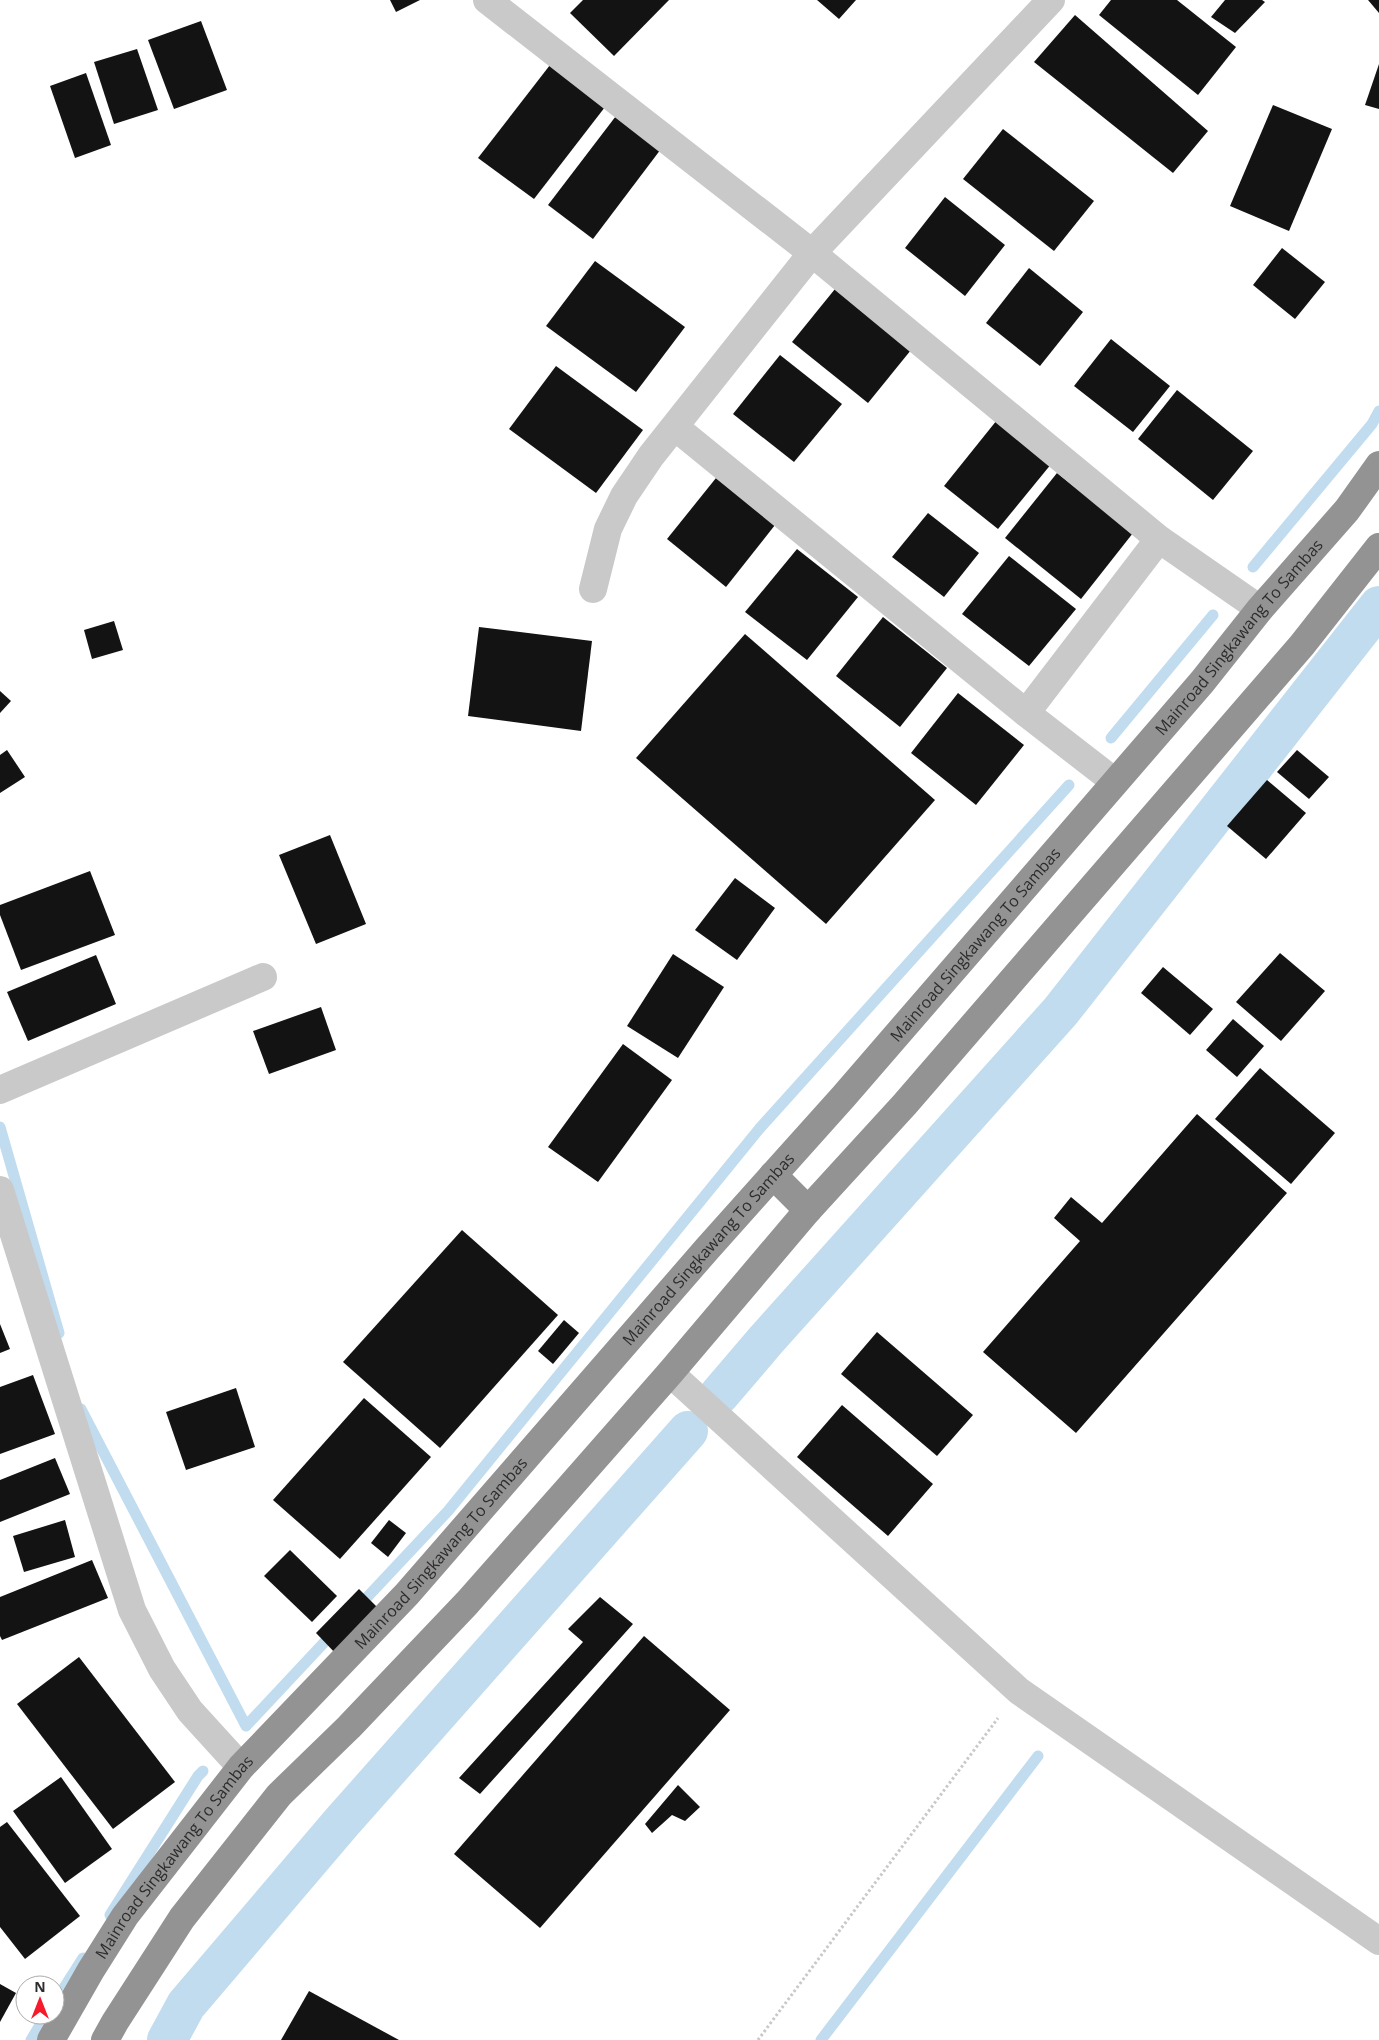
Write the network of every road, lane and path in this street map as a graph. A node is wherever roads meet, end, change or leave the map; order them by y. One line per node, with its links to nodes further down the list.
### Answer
1 (487, 0): 3 (street)
2 (1045, 2): 3 (street)
3 (812, 253): 4 (street); 6 (street)
4 (675, 427): 8 (street); 10 (street)
5 (1379, 465): 9 (highway, Mainroad Singkawang To Sambas)
6 (1159, 539): 9 (street); 10 (street)
7 (1379, 547): 16 (highway)
8 (593, 589)
9 (1260, 609): 11 (highway, Mainroad Singkawang To Sambas)
10 (1026, 712): 11 (street)
11 (1115, 782): 14 (highway, Mainroad Singkawang To Sambas)
12 (263, 977): 13 (street)
13 (0, 1090)
14 (773, 1175): 16 (highway); 19 (highway, Mainroad Singkawang To Sambas)
15 (0, 1190): 19 (street)
16 (808, 1210): 17 (highway)
17 (670, 1373): 18 (street); 22 (highway)
18 (1019, 1691): 20 (street); 23 (path)
19 (241, 1767): 21 (highway, Mainroad Singkawang To Sambas)
20 (1379, 1940)
21 (51, 2040)
22 (105, 2040)
23 (758, 2040)

